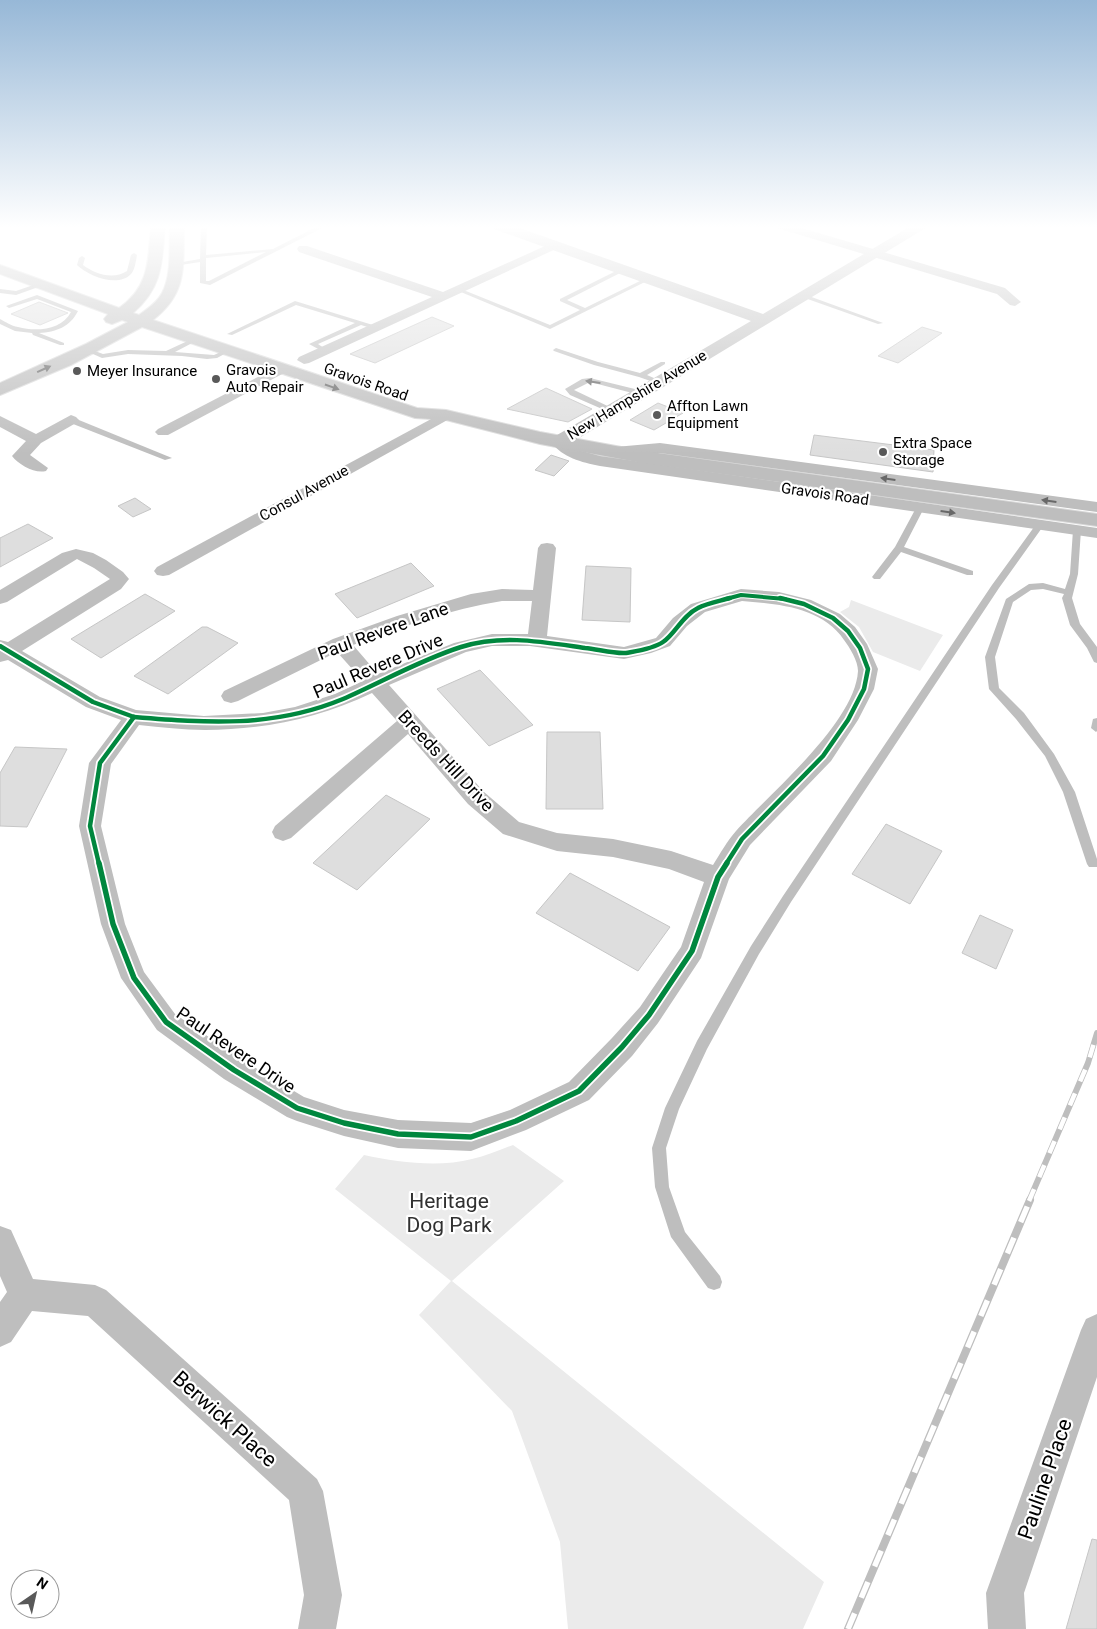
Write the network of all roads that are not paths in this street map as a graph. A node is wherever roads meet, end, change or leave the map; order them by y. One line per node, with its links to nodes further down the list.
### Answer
1 (20, 302): 13 (lane)
2 (60, 302): 26 (lane)
3 (89, 302): 16 (main road, Gravois Road)
4 (135, 302): 14 (main road); 16 (main road)
5 (163, 302): 14 (main road)
6 (433, 302): 24 (street)
7 (489, 302): 15 (lane)
8 (567, 302): 15 (lane)
9 (601, 302): 15 (lane)
10 (713, 302): 18 (main road)
11 (794, 302): 18 (main road, New Hampshire Avenue)
12 (821, 302): 22 (lane)
13 (4, 309)
14 (156, 309): 17 (main road); 20 (main road)
15 (585, 310)
16 (120, 314): 20 (main road, Gravois Road); 23 (main road)
17 (172, 315)
18 (764, 320): 40 (main road, New Hampshire Avenue)
19 (0, 321): 26 (lane)
20 (139, 321): 27 (main road, Gravois Road); 30 (main road)
21 (361, 323): 24 (lane); 29 (lane); 32 (lane)
22 (880, 323)
23 (101, 324)
24 (374, 327): 32 (street)
25 (213, 328): 29 (main road, Gravois Road)
26 (32, 332): 31 (lane)
27 (174, 333): 28 (main road, Gravois Road); 30 (main road)
28 (194, 340): 29 (main road, Gravois Road); 34 (lane)
29 (229, 342): 34 (lane); 35 (main road, Gravois Road); 37 (main road, Gravois Road)
30 (88, 343): 31 (main road); 34 (lane); 41 (main road, one-way to 30)
31 (62, 344): 38 (main road)
32 (324, 350): 35 (street)
33 (556, 350): 39 (lane)
34 (168, 353)
35 (304, 360): 44 (main road, Gravois Road)
36 (663, 362): 39 (lane)
37 (282, 369): 44 (main road, Gravois Road, one-way to 44); 47 (street)
38 (0, 374)
39 (641, 375): 40 (lane)
40 (659, 382): 42 (main road, New Hampshire Avenue)
41 (0, 390)
42 (640, 393): 43 (main road, New Hampshire Avenue); 43 (lane, one-way to 43)
43 (612, 410): 49 (main road, New Hampshire Avenue)
44 (446, 415): 49 (main road, Gravois Road); 61 (street, Consul Avenue)
45 (71, 420): 48 (street); 51 (lane)
46 (0, 421): 48 (street)
47 (163, 432)
48 (36, 440): 52 (street)
49 (559, 442): 50 (main road, Gravois Road); 54 (street, Gravois Road)
50 (615, 452): 53 (street, Gravois Road, one-way to 50); 55 (main road, Gravois Road)
51 (168, 458)
52 (40, 468)
53 (1097, 507)
54 (920, 508): 56 (street, Gravois Road, one-way to 56); 60 (lane)
55 (1097, 520)
56 (1040, 525): 57 (street, Gravois Road); 79 (lane)
57 (1077, 530): 58 (street, Gravois Road); 64 (lane)
58 (1097, 533)
59 (547, 548): 65 (street)
60 (900, 548): 62 (lane); 63 (lane)
61 (163, 570)
62 (970, 573)
63 (876, 577)
64 (1068, 592): 70 (lane); 76 (lane)
65 (542, 596): 67 (street); 68 (street, Paul Revere Lane)
66 (0, 598): 69 (street)
67 (537, 641): 71 (street, Paul Revere Drive); 77 (street, Paul Revere Drive)
68 (340, 643): 71 (street, Breeds Hill Drive); 72 (street, Paul Revere Lane)
69 (2, 651): 73 (street, Paul Revere Drive)
70 (1097, 660)
71 (376, 683): 73 (street, Paul Revere Drive); 74 (street, Breeds Hill Drive)
72 (231, 696)
73 (134, 717): 77 (street, Paul Revere Drive)
74 (409, 722): 75 (street); 77 (street, Breeds Hill Drive)
75 (284, 832)
76 (1092, 864)
77 (718, 877)
78 (0, 1241): 80 (street)
79 (714, 1282)
80 (24, 1294): 82 (street); 83 (street, Berwick Place)
81 (1097, 1330): 84 (street, Pauline Place)
82 (0, 1331)
83 (317, 1629)
84 (1007, 1629)

